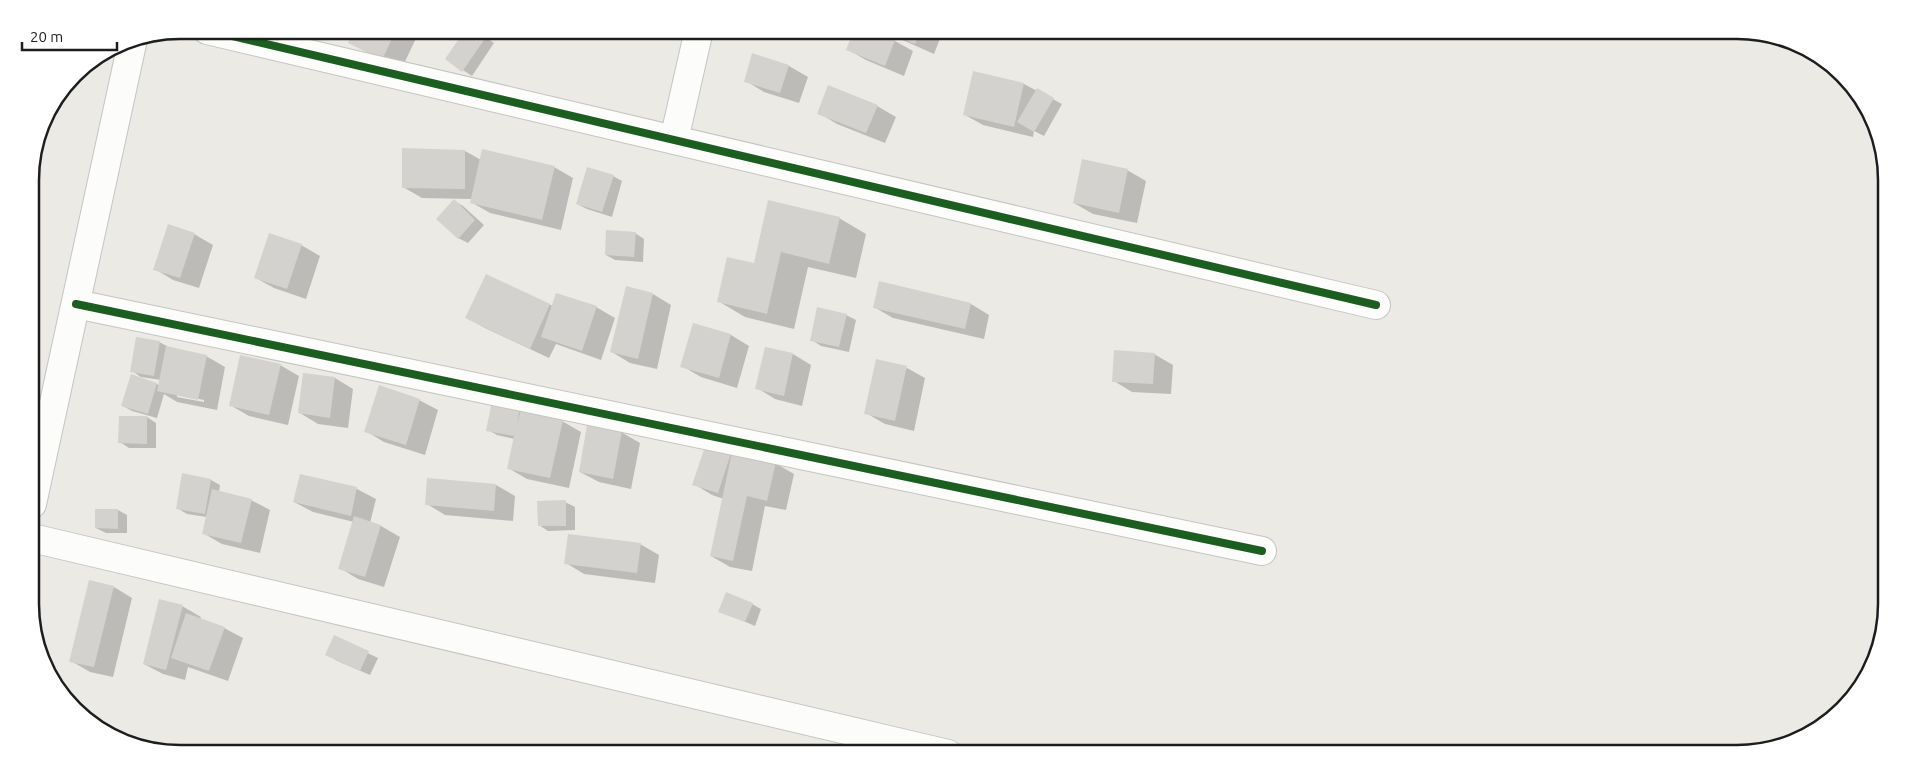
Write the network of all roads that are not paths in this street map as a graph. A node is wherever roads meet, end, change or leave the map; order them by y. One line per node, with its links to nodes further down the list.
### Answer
1 (245, 39): 4 (street)
2 (697, 39): 4 (street)
3 (131, 48): 5 (street)
4 (674, 140): 6 (street)
5 (76, 304): 7 (street); 9 (street)
6 (1376, 306)
7 (39, 472)
8 (39, 540): 10 (street)
9 (1262, 551)
10 (910, 745)

